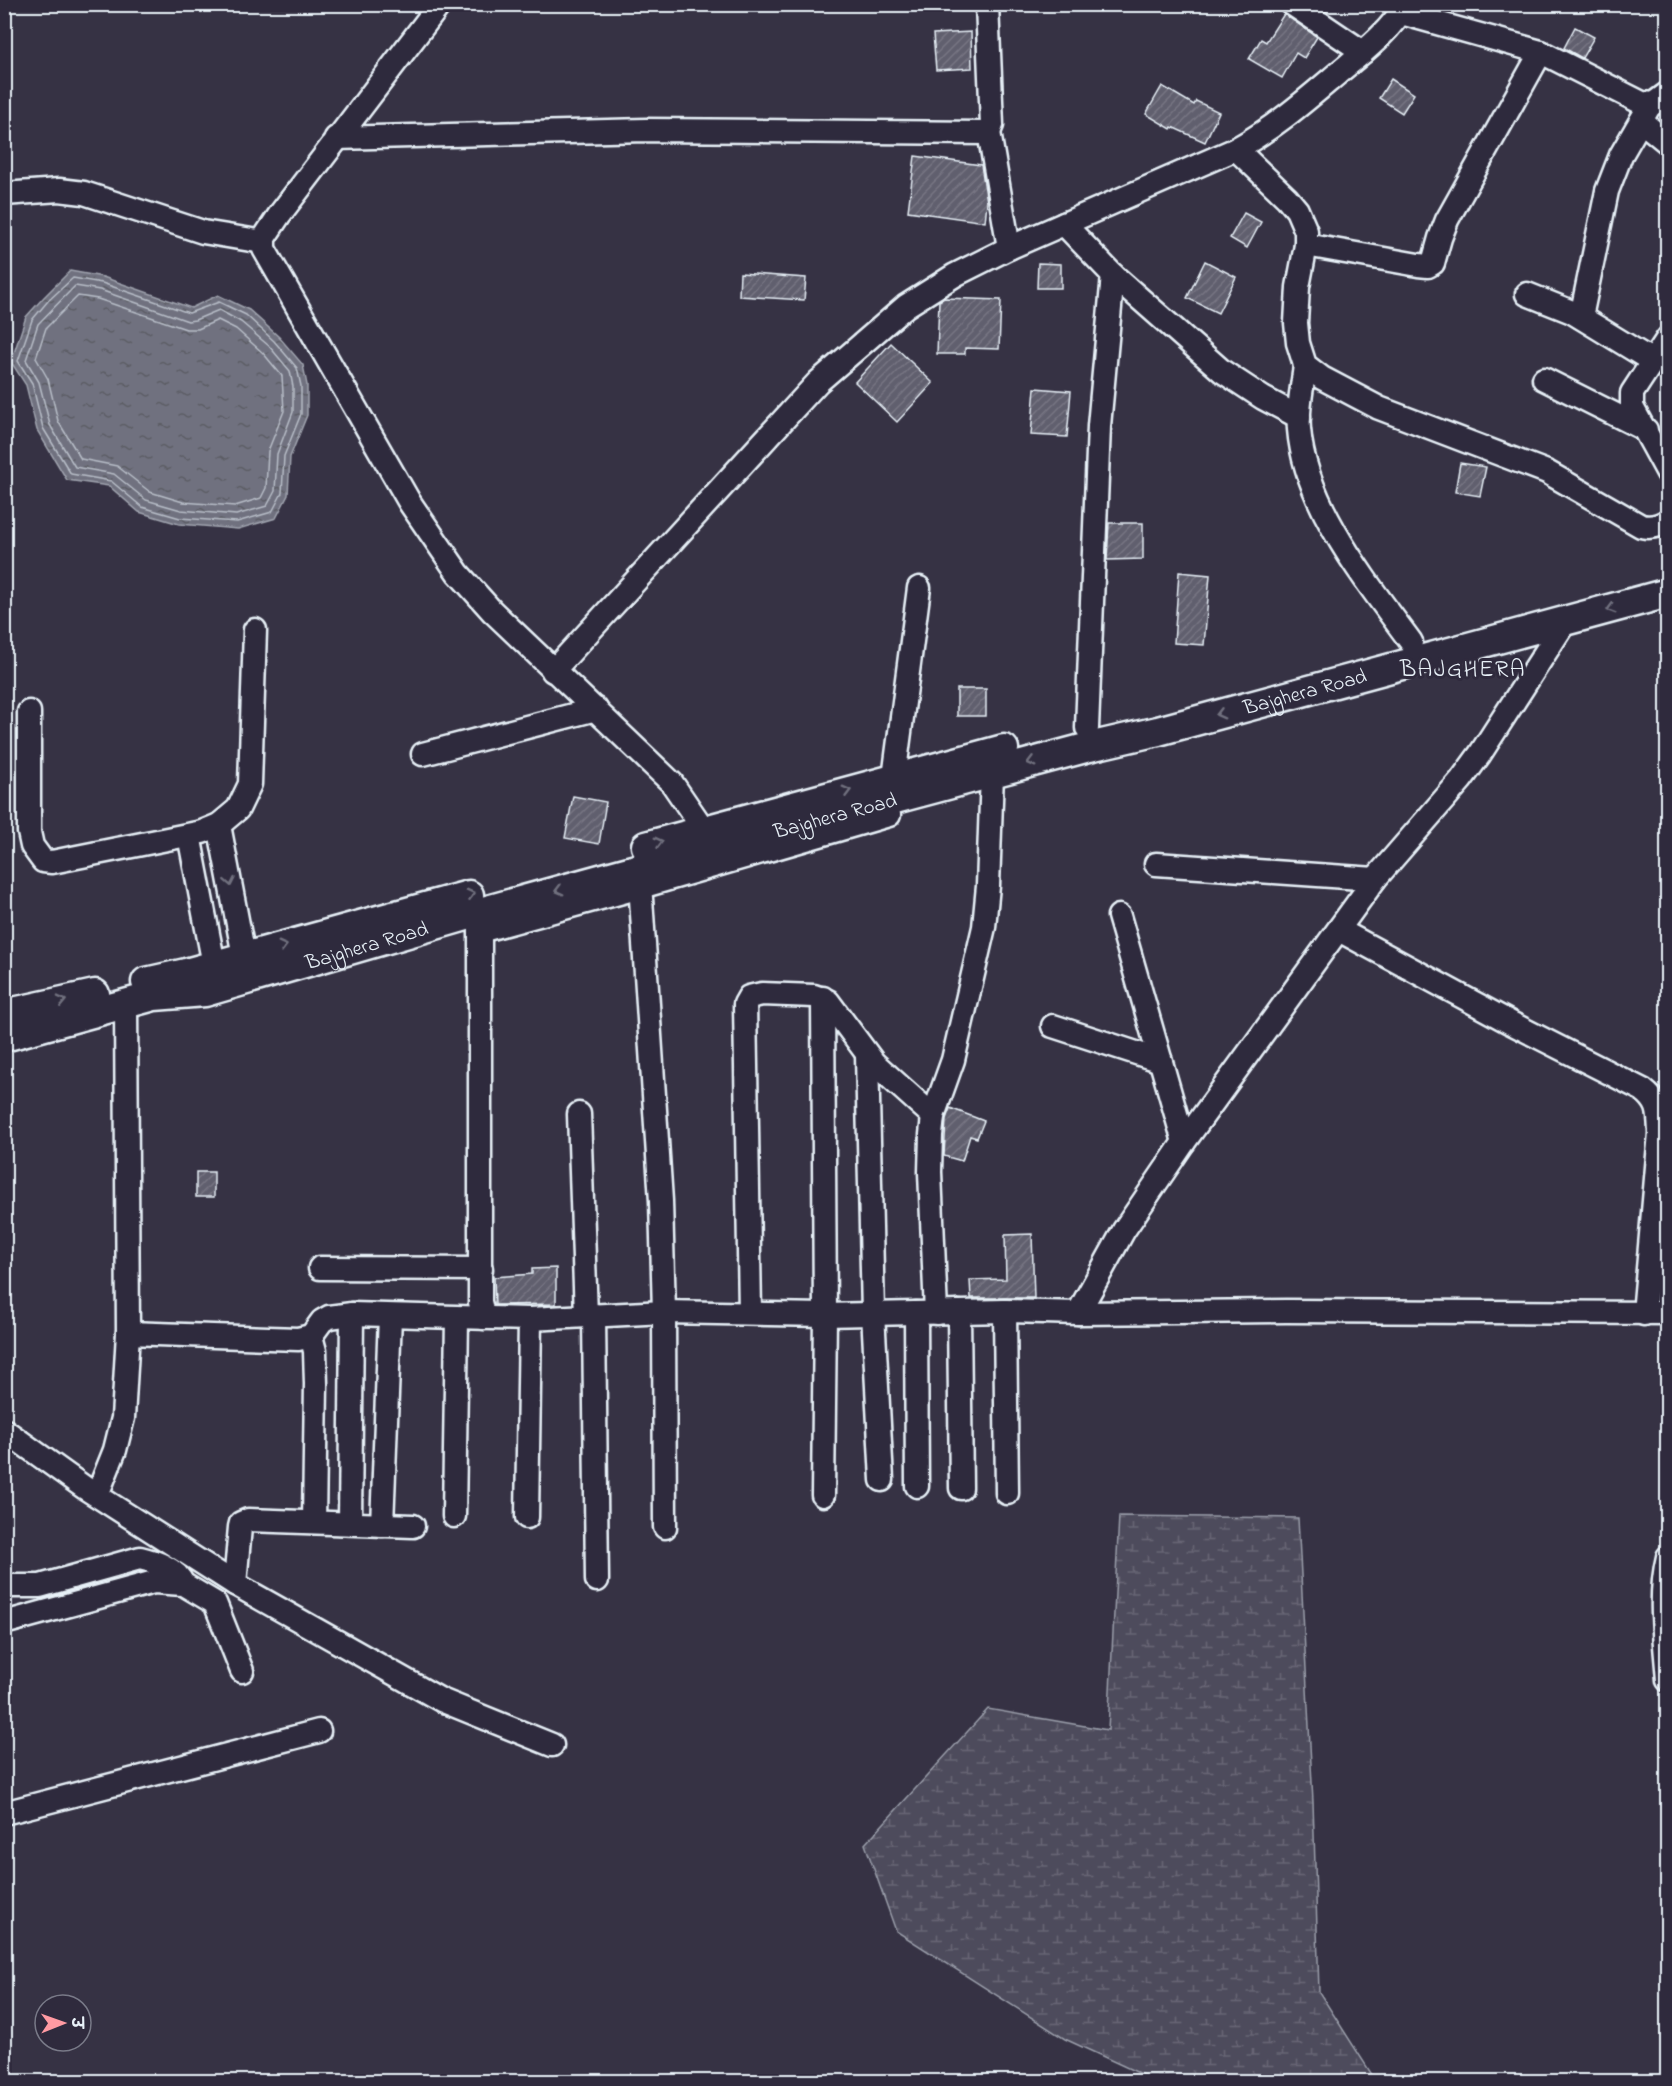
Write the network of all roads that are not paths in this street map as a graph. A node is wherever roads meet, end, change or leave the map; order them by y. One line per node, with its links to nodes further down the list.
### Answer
1 (440, 4): 9 (street)
2 (987, 4): 8 (street)
3 (1292, 4): 5 (street)
4 (1403, 9): 5 (street); 6 (street)
5 (1363, 52): 11 (street)
6 (1541, 52): 7 (street); 15 (street)
7 (1653, 106): 10 (street); 19 (street)
8 (989, 132): 9 (street); 16 (street)
9 (336, 138): 14 (street)
10 (1668, 143)
11 (1236, 148): 13 (street); 15 (street)
12 (4, 194): 14 (street)
13 (1064, 224): 16 (street); 17 (street)
14 (263, 242): 34 (street)
15 (1306, 245): 22 (street)
16 (1009, 248): 34 (street)
17 (1113, 275): 24 (street); 37 (street)
18 (1527, 294): 19 (street)
19 (1581, 317): 21 (street)
20 (1668, 338): 21 (street)
21 (1654, 362): 25 (street)
22 (1305, 365): 24 (street); 27 (street)
23 (1544, 379): 25 (street)
24 (1299, 417): 33 (street)
25 (1646, 430): 26 (street)
26 (1668, 473)
27 (1668, 520)
28 (1668, 573): 33 (main road, Bajghera Road)
29 (919, 588): 39 (street)
30 (1668, 593): 31 (main road, Bajghera Road, one-way to 31)
31 (1565, 622): 40 (main road, Bajghera Road, one-way to 40); 46 (street)
32 (255, 630): 41 (street)
33 (1411, 642): 37 (main road, Bajghera Road)
34 (553, 671): 35 (street)
35 (596, 709): 38 (street); 43 (street)
36 (29, 712): 42 (street)
37 (1087, 728): 39 (main road, Bajghera Road)
38 (423, 754)
39 (894, 778): 43 (main road, Bajghera Road, one-way to 39)
40 (991, 779): 43 (main road, Bajghera Road); 45 (street); 60 (street)
41 (219, 825): 42 (street); 50 (street, one-way to 50)
42 (189, 835): 51 (street)
43 (710, 839): 45 (main road, Bajghera Road); 50 (main road, Bajghera Road, one-way to 43)
44 (1156, 864): 46 (street)
45 (640, 878): 48 (main road, Bajghera Road); 65 (street)
46 (1375, 879): 49 (street)
47 (1119, 916): 58 (street)
48 (480, 921): 53 (main road, Bajghera Road); 63 (street)
49 (1339, 930): 61 (street); 74 (street)
50 (244, 956): 51 (main road, Bajghera Road)
51 (214, 965): 54 (main road, Bajghera Road, one-way to 51)
52 (822, 998): 57 (street); 66 (street); 73 (street)
53 (126, 1004): 56 (main road, Bajghera Road); 80 (street)
54 (4, 1014)
55 (1053, 1026): 58 (street)
56 (4, 1036)
57 (867, 1055): 60 (street); 68 (street)
58 (1161, 1061): 61 (street)
59 (579, 1114): 76 (street)
60 (933, 1116): 69 (street)
61 (1184, 1143): 70 (street)
62 (320, 1268): 63 (street)
63 (481, 1269): 78 (street)
64 (1005, 1311): 67 (street); 70 (street); 86 (street)
65 (664, 1312): 66 (street); 76 (street); 95 (street)
66 (750, 1312): 73 (street)
67 (959, 1312): 69 (street); 85 (street)
68 (873, 1313): 69 (street); 73 (street); 83 (street)
69 (926, 1313): 84 (street)
70 (1078, 1313): 74 (street)
71 (1668, 1313): 74 (street)
72 (352, 1314): 75 (street); 81 (street); 92 (street)
73 (825, 1314): 87 (street)
74 (1644, 1314)
75 (390, 1316): 77 (street); 93 (street)
76 (590, 1316): 79 (street); 97 (street)
77 (457, 1318): 78 (street); 89 (street)
78 (484, 1318): 79 (street)
79 (530, 1319): 90 (street)
80 (128, 1333): 81 (street); 88 (street)
81 (311, 1336): 91 (street)
82 (4, 1430): 88 (street)
83 (882, 1480)
84 (917, 1486)
85 (961, 1488)
86 (1007, 1493)
87 (823, 1495)
88 (97, 1496): 99 (street)
89 (454, 1516)
90 (527, 1517)
91 (314, 1522): 92 (street); 99 (street)
92 (350, 1522): 93 (street)
93 (382, 1525): 94 (street)
94 (413, 1526)
95 (665, 1527)
96 (1668, 1557): 103 (street)
97 (597, 1580)
98 (183, 1584): 100 (street); 101 (street); 102 (street)
99 (235, 1584): 105 (street)
100 (4, 1586)
101 (4, 1623)
102 (242, 1671)
103 (1668, 1680)
104 (319, 1731): 106 (street)
105 (552, 1745)
106 (4, 1813)

